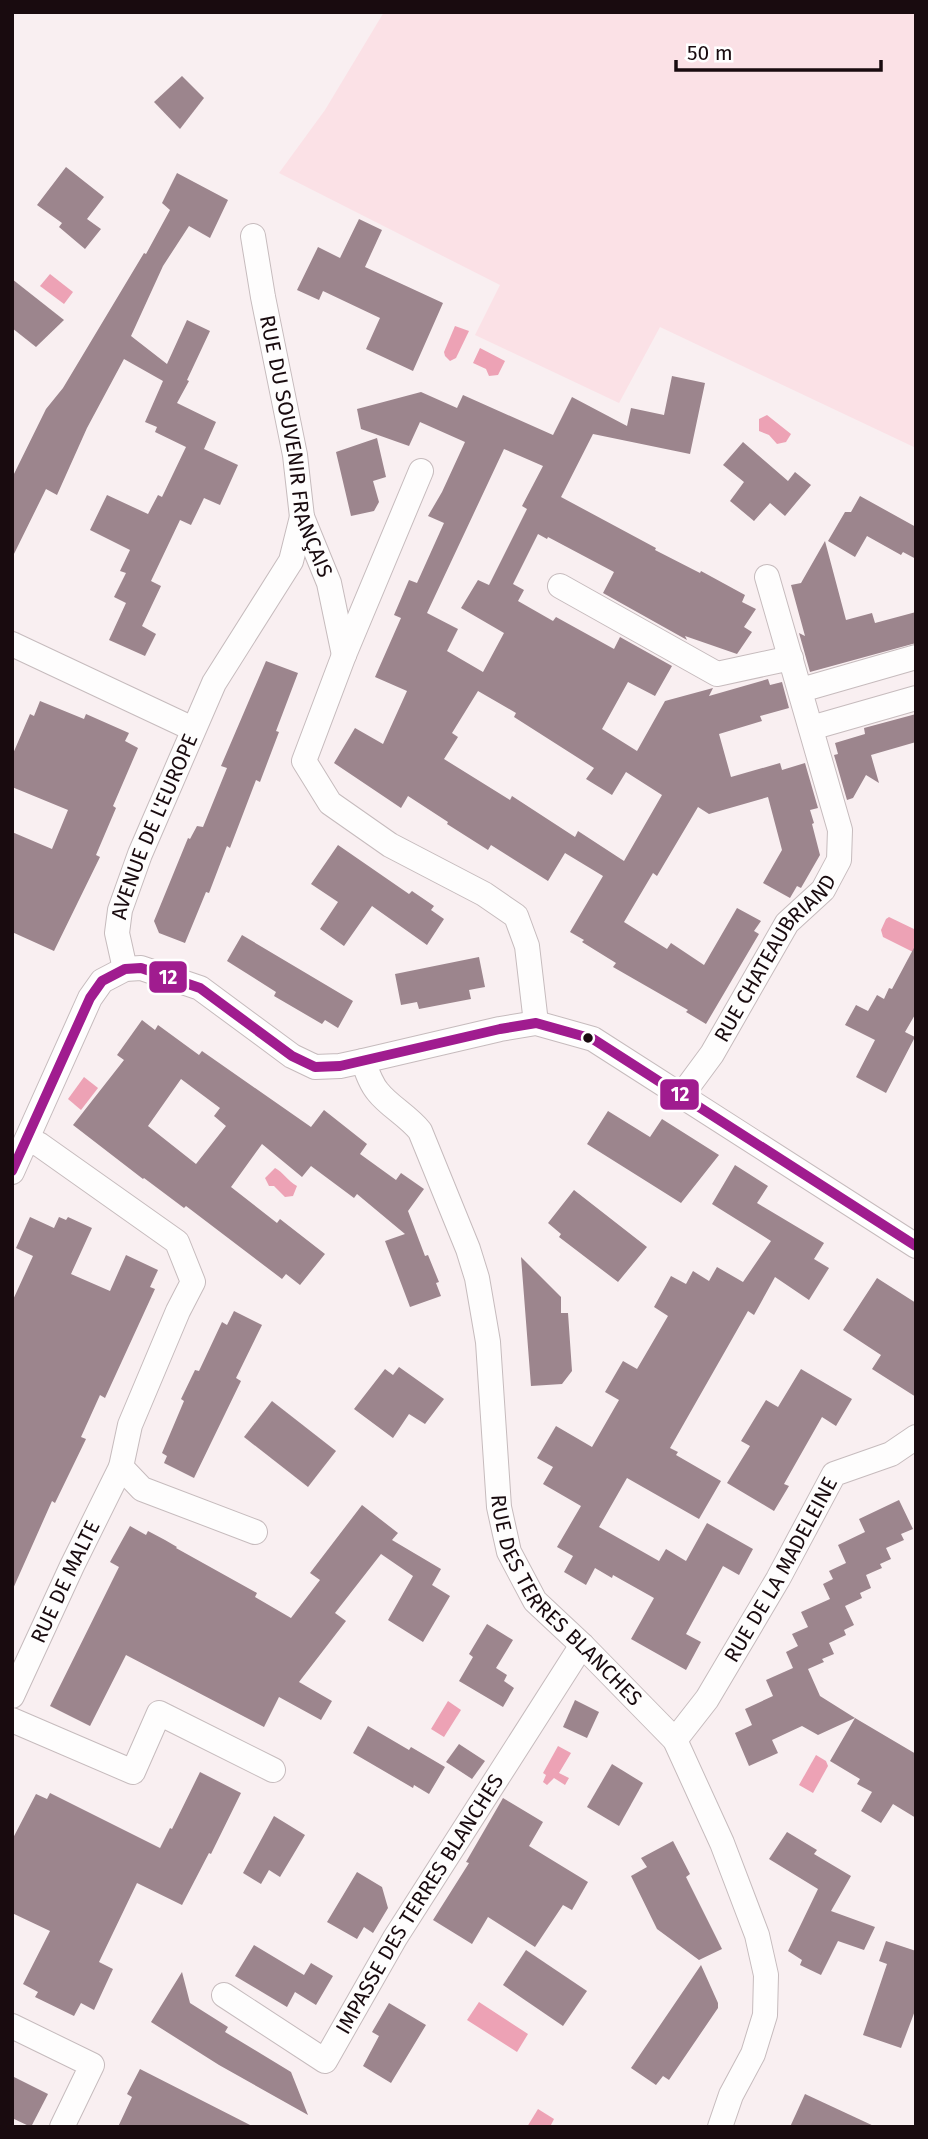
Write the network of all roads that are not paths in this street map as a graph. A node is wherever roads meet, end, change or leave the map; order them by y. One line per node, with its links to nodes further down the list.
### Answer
1 (253, 236): 3 (street, RUE DU SOUVENIR FRANÇAIS)
2 (421, 471): 7 (street)
3 (302, 517): 7 (street, RUE DU SOUVENIR FRANÇAIS); 13 (street, AVENUE DE L'EUROPE)
4 (767, 577): 9 (street, RUE CHATEAUBRIAND)
5 (560, 586): 9 (street)
6 (14, 651): 13 (street)
7 (344, 655): 15 (street)
8 (916, 657): 10 (street)
9 (790, 658): 10 (street, RUE CHATEAUBRIAND)
10 (801, 690): 12 (street, RUE CHATEAUBRIAND)
11 (916, 698): 12 (street)
12 (811, 728): 17 (street, RUE CHATEAUBRIAND)
13 (193, 729): 14 (street, AVENUE DE L'EUROPE)
14 (125, 969): 16 (street); 18 (street)
15 (536, 1023): 16 (street); 17 (street)
16 (363, 1061): 24 (street, RUE DES TERRES BLANCHES)
17 (681, 1096): 20 (street)
18 (28, 1139): 19 (street); 22 (street, RUE DE MALTE)
19 (12, 1172)
20 (916, 1246)
21 (916, 1437): 27 (street, RUE DE LA MADELEINE)
22 (121, 1467): 23 (street); 25 (street, RUE DE MALTE)
23 (255, 1532)
24 (582, 1645): 27 (street, RUE DES TERRES BLANCHES); 29 (street, IMPASSE DES TERRES BLANCHES)
25 (12, 1696)
26 (12, 1720): 28 (street)
27 (675, 1740): 32 (street, RUE DES TERRES BLANCHES)
28 (273, 1770)
29 (223, 1995)
30 (12, 2026): 31 (street)
31 (62, 2127)
32 (720, 2127)

